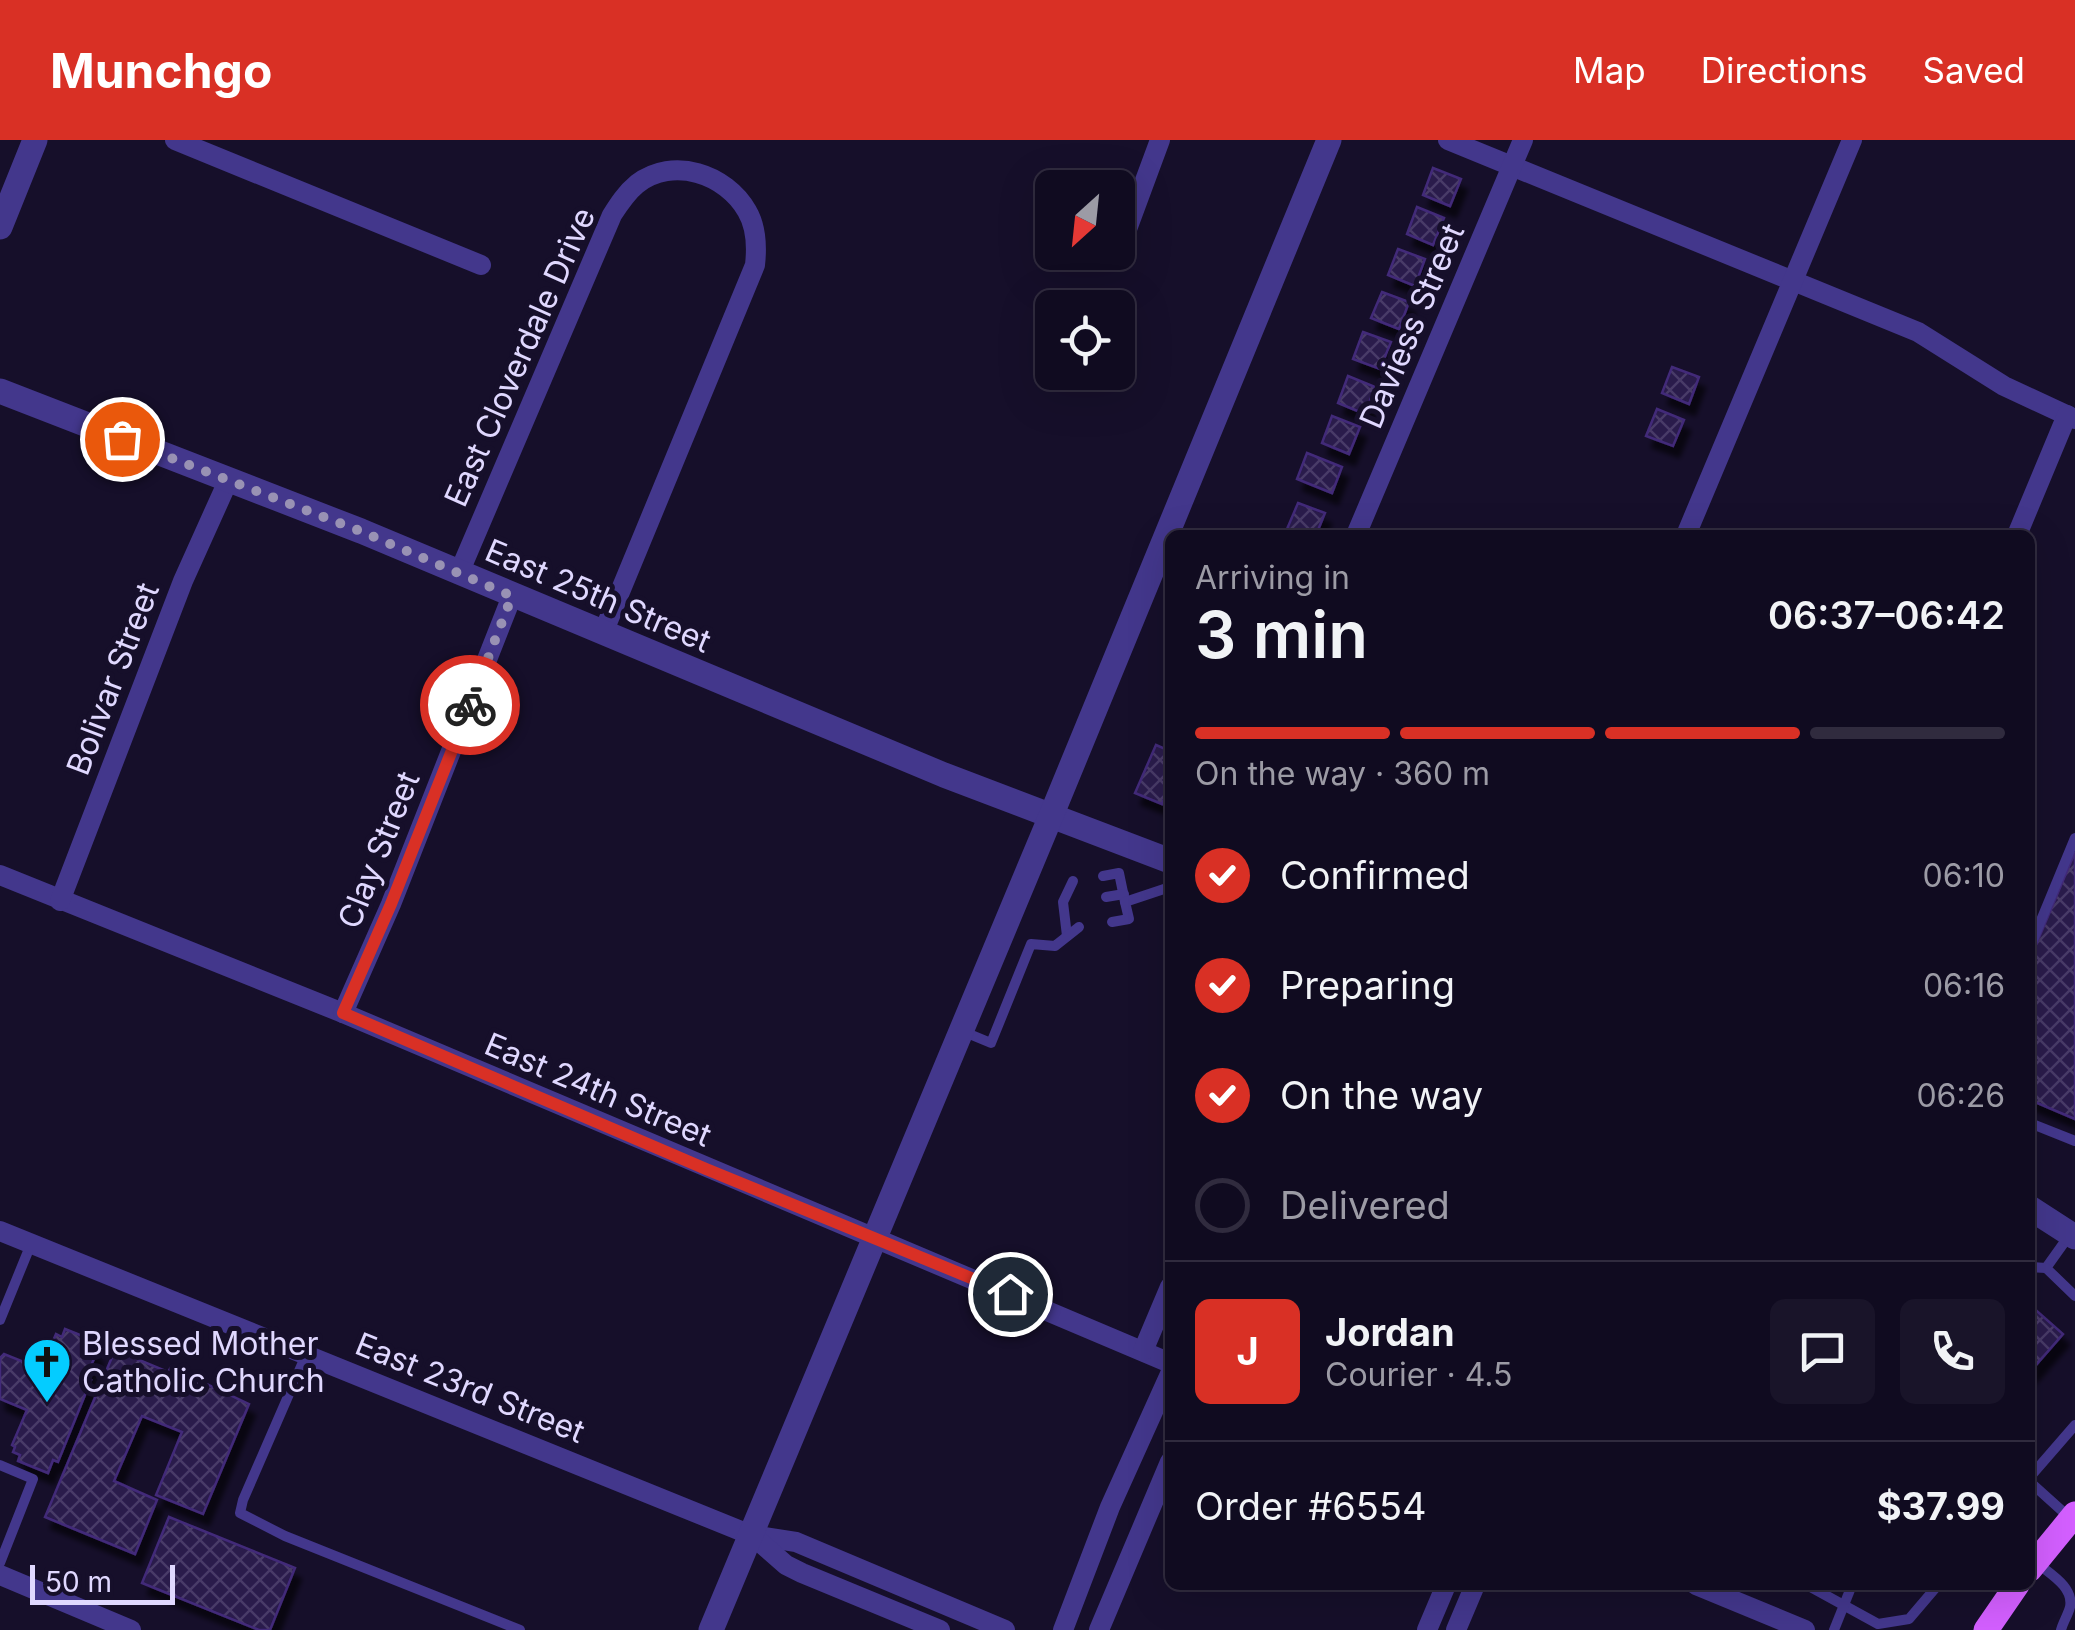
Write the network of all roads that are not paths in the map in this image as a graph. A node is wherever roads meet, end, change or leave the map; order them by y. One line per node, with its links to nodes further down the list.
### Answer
1 (35, 140): 10 (street)
2 (175, 140): 11 (street)
3 (1160, 140): 9 (street)
4 (1328, 140): 16 (street)
5 (1448, 140): 8 (street)
6 (1523, 140): 8 (street, Daviess Street)
7 (1852, 140): 12 (street)
8 (1512, 166): 12 (street); 17 (street, Daviess Street)
9 (1135, 208)
10 (0, 227)
11 (481, 265)
12 (1793, 280): 14 (street); 18 (street)
13 (0, 391): 15 (street, East 25th Street)
14 (2071, 417): 19 (street)
15 (228, 481): 21 (street, East 25th Street); 33 (street, Bolivar Street)
16 (1169, 530)
17 (1358, 530)
18 (1688, 530)
19 (2019, 530)
20 (1165, 539): 24 (street)
21 (459, 573): 22 (street, East 25th Street); 23 (street, East Cloverdale Drive)
22 (512, 596): 23 (street, East 25th Street); 40 (street, Clay Street)
23 (603, 633): 24 (street, East 25th Street)
24 (1052, 816): 26 (street, East 25th Street); 41 (street)
25 (2075, 838): 38 (lane)
26 (1165, 859)
27 (0, 876): 33 (street, East 24th Street)
28 (1104, 876): 32 (lane)
29 (1074, 882): 35 (lane)
30 (1165, 888): 32 (lane)
31 (1106, 897): 32 (lane)
32 (1124, 898): 36 (lane)
33 (60, 901): 40 (street, East 24th Street)
34 (1076, 901): 35 (lane)
35 (1065, 913): 39 (lane)
36 (1112, 922)
37 (1079, 927): 39 (lane)
38 (2035, 934)
39 (1068, 936): 41 (lane)
40 (343, 1013): 47 (street, East 24th Street)
41 (962, 1032): 47 (street)
42 (2035, 1125): 43 (lane)
43 (2075, 1141)
44 (2035, 1211): 46 (street)
45 (0, 1231): 48 (street, East 23rd Street)
46 (2073, 1232): 50 (lane)
47 (876, 1238): 54 (street, East 24th Street); 64 (street)
48 (31, 1243): 53 (lane); 55 (street, East 23rd Street)
49 (2035, 1267): 50 (lane)
50 (2046, 1268): 51 (lane)
51 (2075, 1296)
52 (1165, 1300): 54 (street)
53 (0, 1320)
54 (1143, 1351): 56 (street, East 24th Street)
55 (306, 1355): 64 (street, East 23rd Street); 78 (lane)
56 (1165, 1361)
57 (1165, 1385): 82 (street)
58 (2075, 1425): 61 (lane)
59 (0, 1465): 65 (lane)
60 (1165, 1474): 83 (street)
61 (2035, 1474)
62 (2035, 1484): 63 (lane)
63 (2073, 1516): 66 (main road)
64 (751, 1535): 79 (street); 80 (street, East 23rd Street); 81 (street, East 23rd Street)
65 (0, 1563)
66 (2035, 1564)
67 (2035, 1567): 89 (lane)
68 (0, 1575): 77 (street)
69 (1444, 1590): 84 (street)
70 (1473, 1590): 85 (street)
71 (1708, 1590): 86 (street)
72 (1816, 1590): 76 (lane)
73 (1850, 1590): 76 (lane)
74 (1934, 1590): 76 (lane)
75 (2014, 1590): 88 (main road)
76 (1844, 1605): 87 (lane)
77 (131, 1630)
78 (520, 1630)
79 (711, 1630)
80 (940, 1630)
81 (1006, 1630)
82 (1063, 1630)
83 (1099, 1630)
84 (1427, 1630)
85 (1456, 1630)
86 (1804, 1630)
87 (1834, 1630)
88 (1986, 1630)
89 (2061, 1630)

